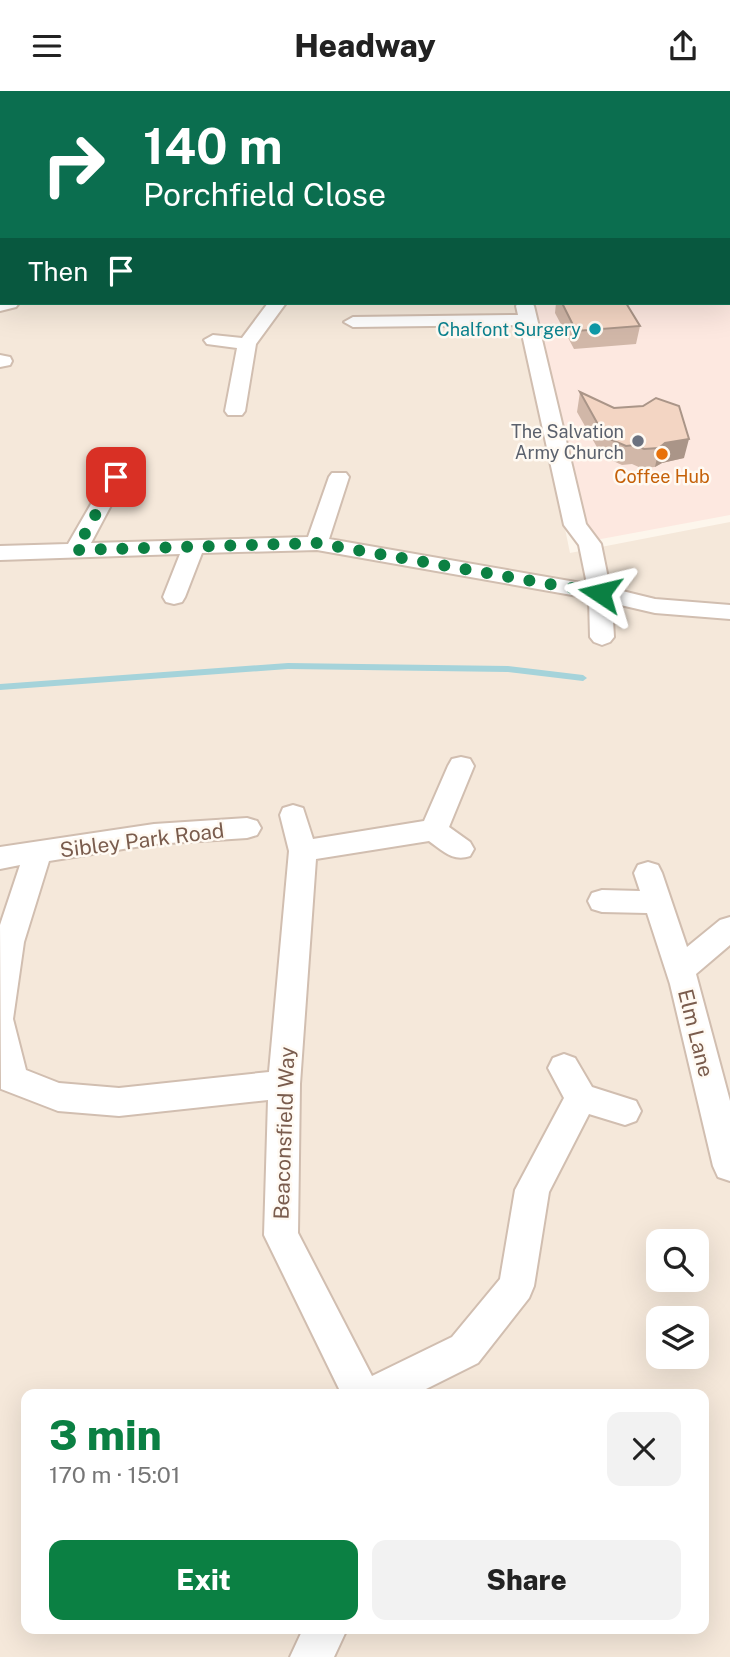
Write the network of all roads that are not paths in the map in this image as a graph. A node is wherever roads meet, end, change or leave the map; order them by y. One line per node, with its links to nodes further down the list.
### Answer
1 (276, 305): 4 (street)
2 (353, 322): 12 (street)
3 (213, 339): 4 (street)
4 (247, 344): 5 (street)
5 (234, 411)
6 (116, 477): 10 (street)
7 (339, 477): 8 (street)
8 (317, 543): 9 (street); 12 (street)
9 (193, 549): 10 (street); 13 (street)
10 (76, 550): 11 (street)
11 (0, 554)
12 (600, 593): 14 (street); 15 (street)
13 (174, 597)
14 (730, 612)
15 (602, 637)
16 (461, 766): 19 (street)
17 (293, 815): 21 (street, Beaconsfield Way)
18 (247, 828): 22 (street, Sibley Park Road)
19 (434, 830): 20 (street); 21 (street)
20 (460, 849)
21 (303, 851): 31 (street, Beaconsfield Way)
22 (37, 855): 23 (street, Sibley Park Road); 29 (street, Sibley Park Road)
23 (0, 858)
24 (648, 873): 26 (street, Elm Lane)
25 (602, 901): 26 (street)
26 (656, 902): 28 (street, Elm Lane)
27 (730, 928): 28 (street)
28 (680, 970): 34 (street, Elm Lane)
29 (0, 1015)
30 (0, 1023): 32 (street)
31 (284, 1084): 32 (street); 35 (street, Beaconsfield Way)
32 (6, 1088)
33 (625, 1111): 36 (street)
34 (730, 1165)
35 (359, 1389)
36 (386, 1389)
37 (323, 1634): 38 (street)
38 (311, 1657)

